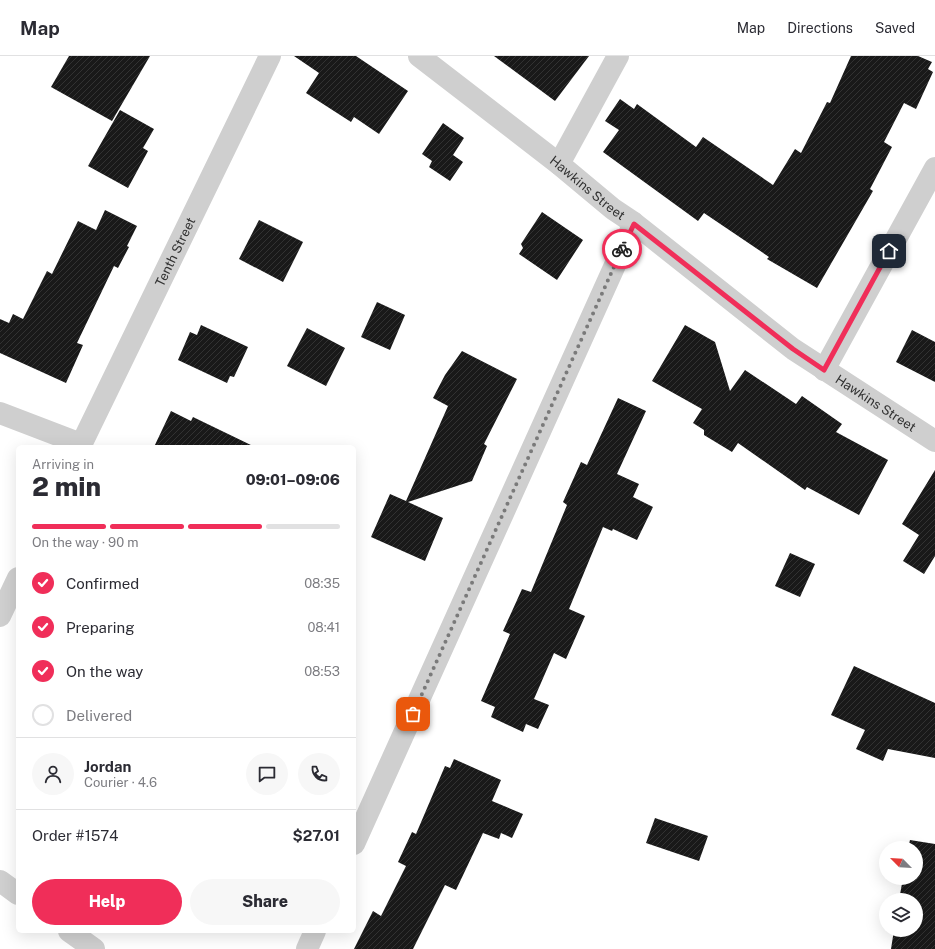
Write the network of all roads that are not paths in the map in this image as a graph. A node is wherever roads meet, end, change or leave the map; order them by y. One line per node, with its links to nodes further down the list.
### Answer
1 (270, 56): 11 (street, Tenth Street)
2 (418, 56): 4 (street, Hawkins Street)
3 (618, 56): 4 (street)
4 (559, 164): 6 (street, Hawkins Street)
5 (935, 168): 7 (street)
6 (634, 224): 7 (street, Hawkins Street); 14 (street)
7 (824, 370): 9 (street, Hawkins Street)
8 (0, 413): 10 (street)
9 (935, 441)
10 (78, 445)
11 (80, 445)
12 (16, 582): 13 (street)
13 (0, 616)
14 (356, 840)
15 (0, 881): 16 (street)
16 (16, 893)
17 (72, 933): 19 (street)
18 (314, 933): 20 (street)
19 (94, 949)
20 (307, 949)

